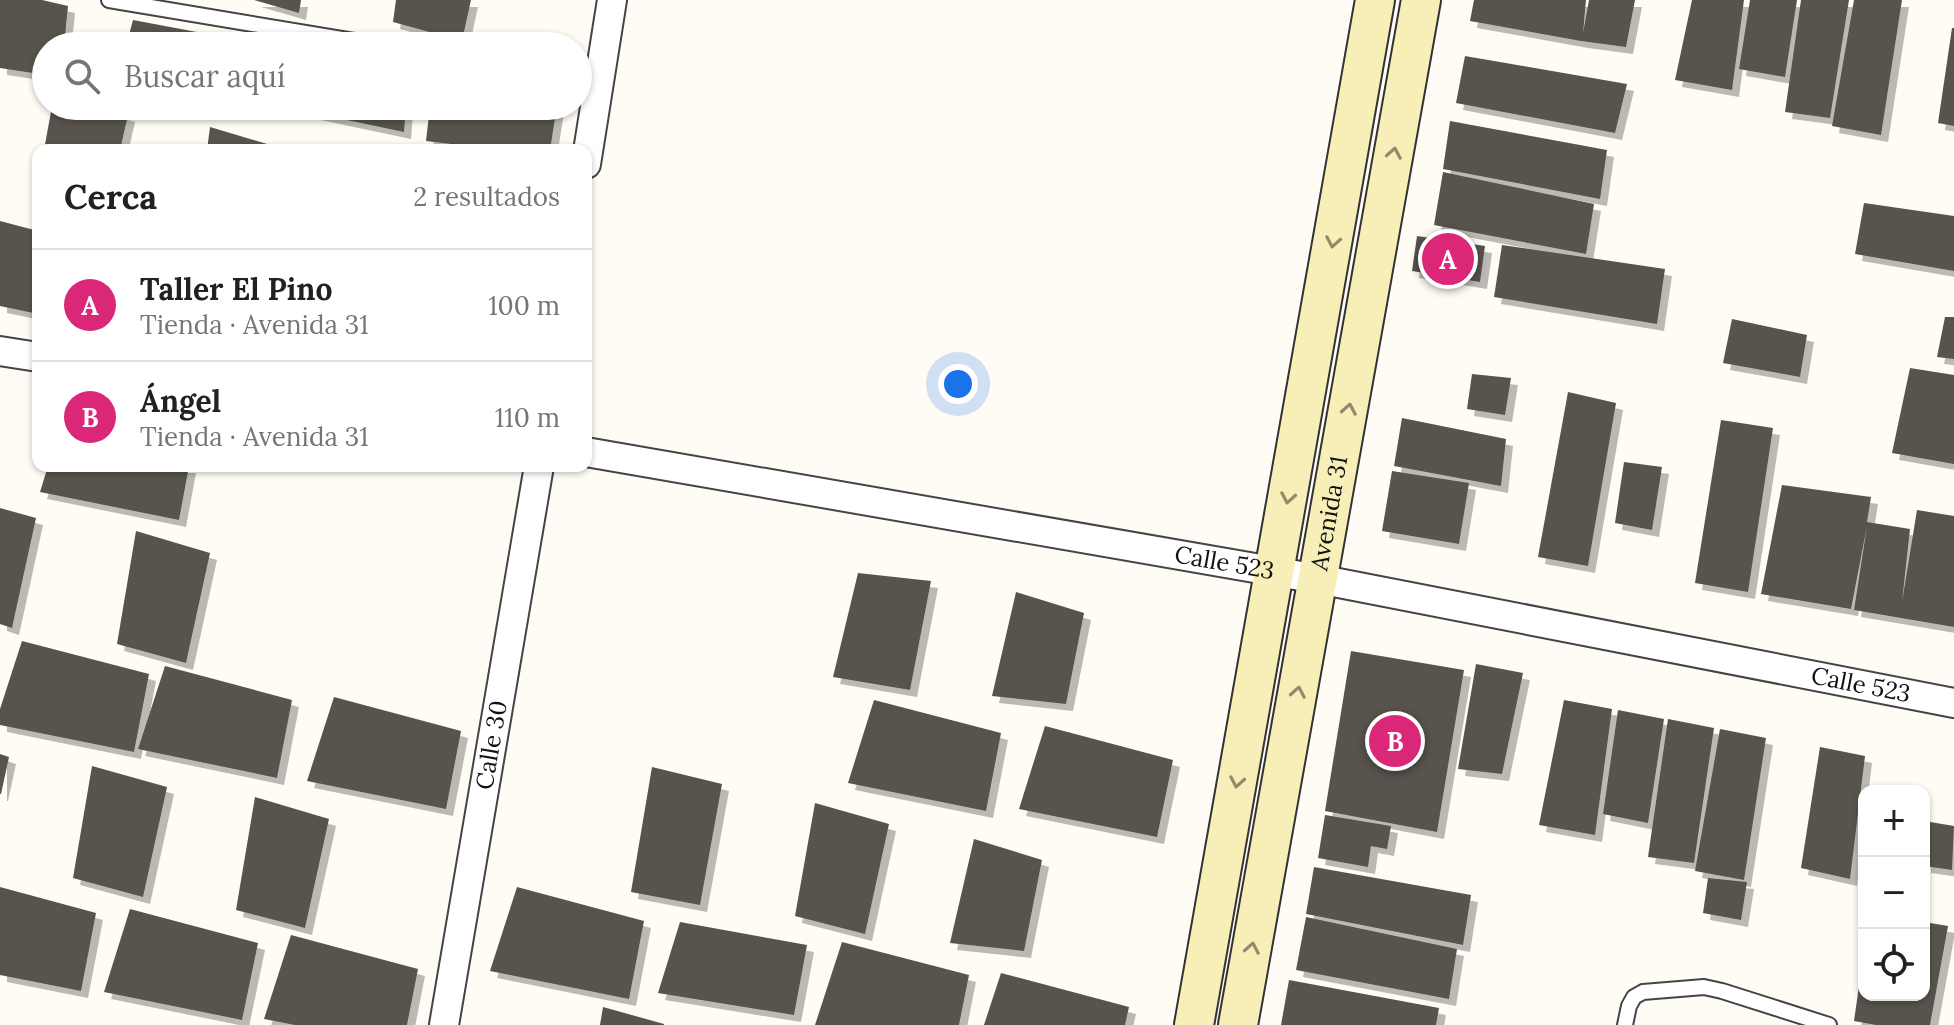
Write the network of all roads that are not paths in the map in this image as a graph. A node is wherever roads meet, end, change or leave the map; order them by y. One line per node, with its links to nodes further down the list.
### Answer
1 (109, 0): 5 (lane)
2 (612, 0): 6 (street)
3 (1375, 0): 11 (main road, Avenida 31, one-way to 11)
4 (1421, 0): 12 (main road, Avenida 31, one-way to 4)
5 (300, 32)
6 (589, 144)
7 (0, 351): 8 (street)
8 (32, 356)
9 (592, 453): 11 (street, Calle 523)
10 (538, 472): 14 (street, Calle 30)
11 (1275, 572): 12 (street, Calle 523); 15 (main road, Avenida 31, one-way to 15)
12 (1318, 579): 13 (street, Calle 523); 16 (main road, Avenida 31, one-way to 12)
13 (1954, 703)
14 (444, 1025)
15 (1194, 1025)
16 (1238, 1025)
17 (1625, 1025): 18 (lane)
18 (1829, 1025)

